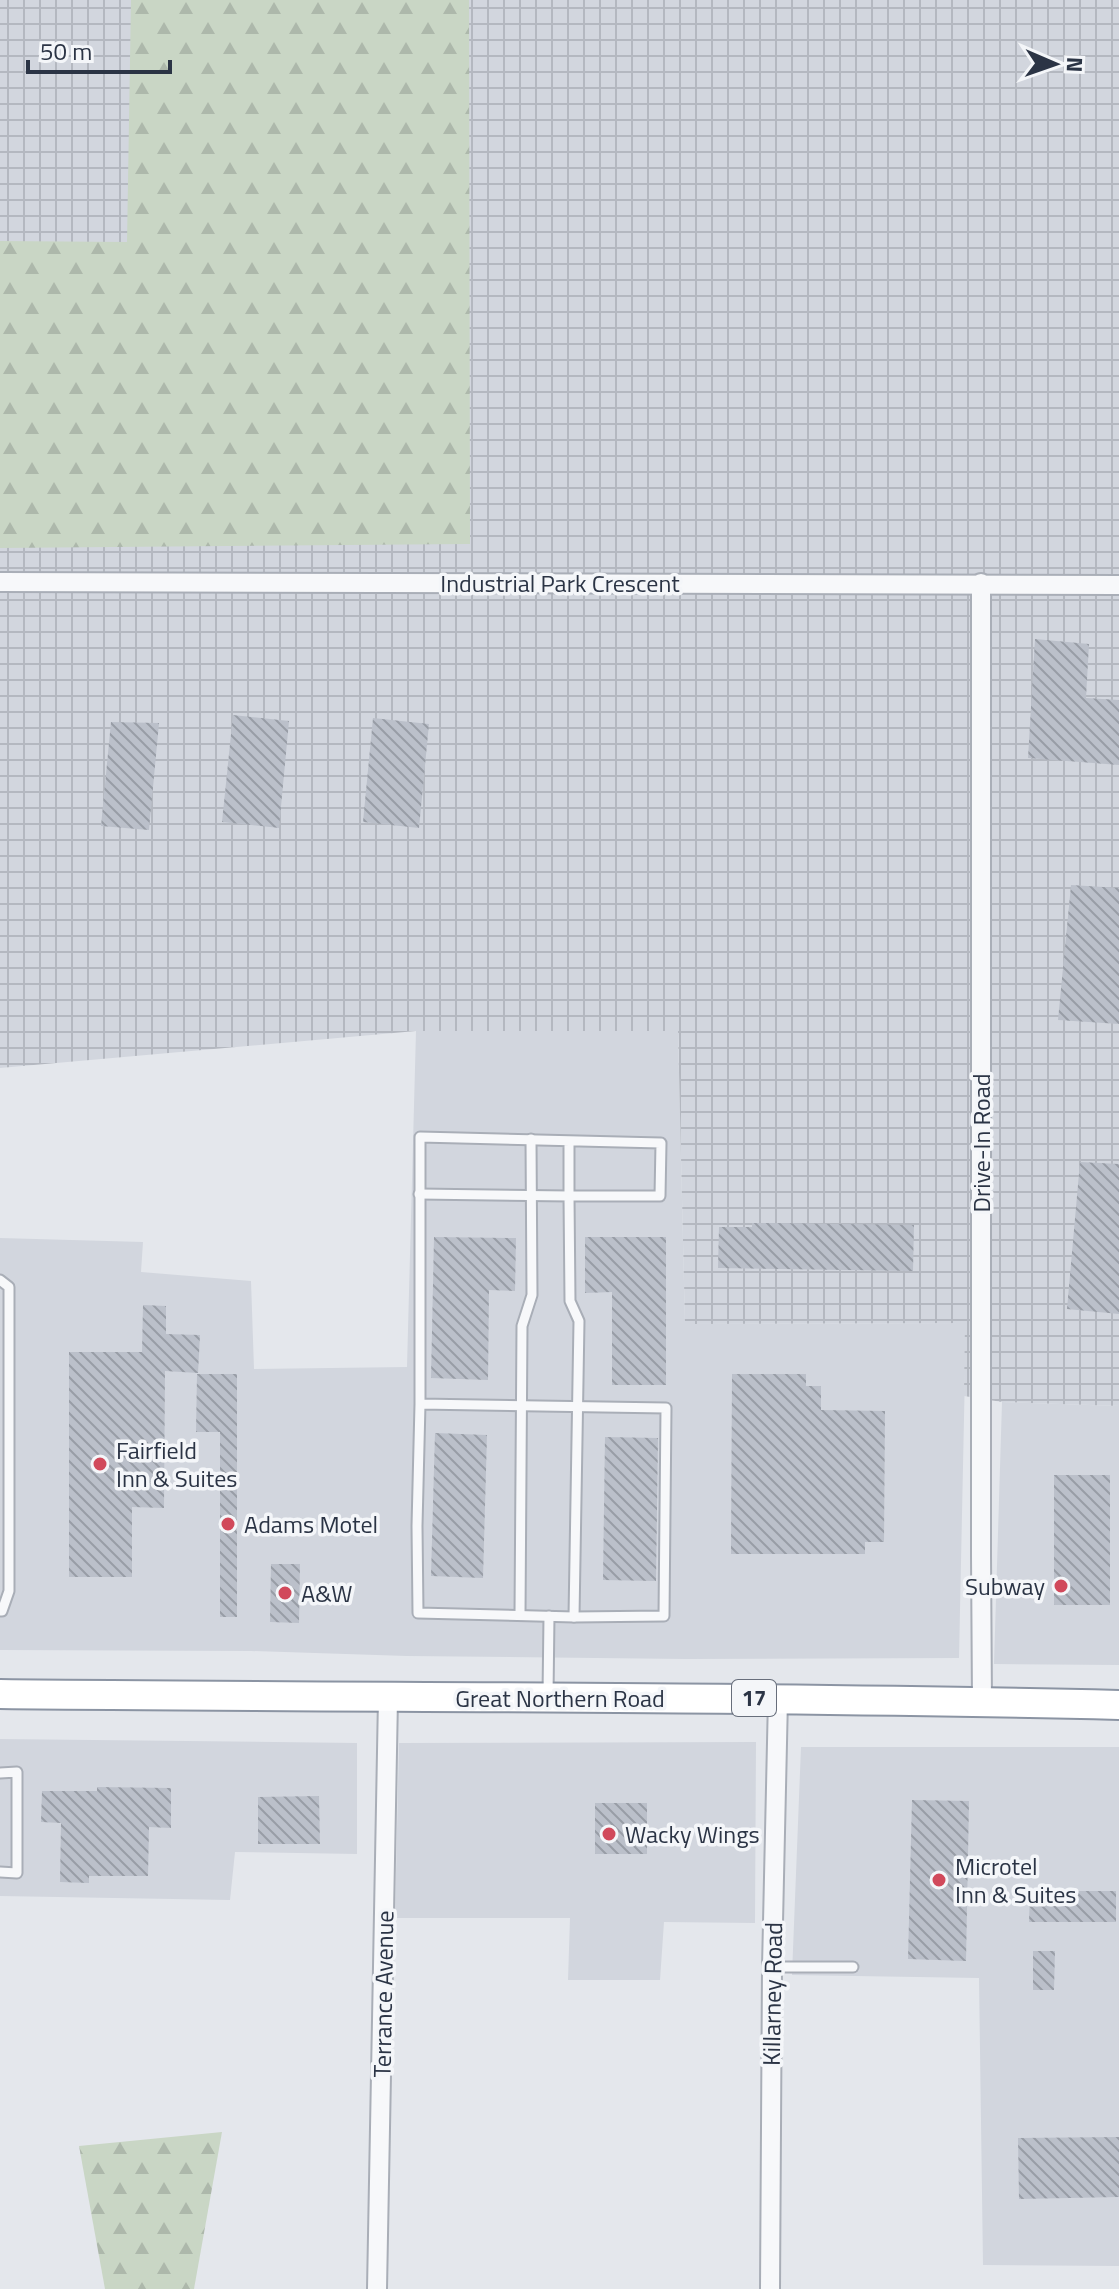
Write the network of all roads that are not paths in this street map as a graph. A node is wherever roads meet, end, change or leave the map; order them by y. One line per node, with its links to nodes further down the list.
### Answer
1 (0, 582): 2 (street, Industrial Park Crescent)
2 (981, 583): 3 (street, Industrial Park Crescent); 21 (street, Drive-In Road)
3 (1119, 585)
4 (531, 1139): 5 (lane); 6 (lane); 7 (lane)
5 (569, 1141): 8 (lane); 8 (lane)
6 (419, 1194): 7 (lane); 10 (lane)
7 (531, 1195): 8 (lane); 11 (lane)
8 (569, 1196): 12 (lane)
9 (0, 1280): 13 (lane)
10 (420, 1404): 11 (lane); 14 (lane)
11 (521, 1406): 12 (lane); 14 (lane)
12 (578, 1407): 16 (lane); 16 (lane)
13 (0, 1611)
14 (520, 1615): 15 (lane)
15 (549, 1616): 16 (lane); 19 (lane)
16 (574, 1617)
17 (0, 1694): 18 (highway, Great Northern Road / 17)
18 (388, 1698): 19 (highway, Great Northern Road / 17); 27 (street, Terrance Avenue)
19 (548, 1698): 20 (highway, Great Northern Road / 17)
20 (778, 1698): 21 (highway, Great Northern Road / 17); 25 (street, Killarney Road)
21 (982, 1702): 22 (highway, Great Northern Road / 17)
22 (1119, 1705)
23 (0, 1773): 24 (lane)
24 (0, 1872)
25 (772, 1967): 26 (lane); 28 (street, Killarney Road)
26 (853, 1967)
27 (377, 2289)
28 (770, 2289)

